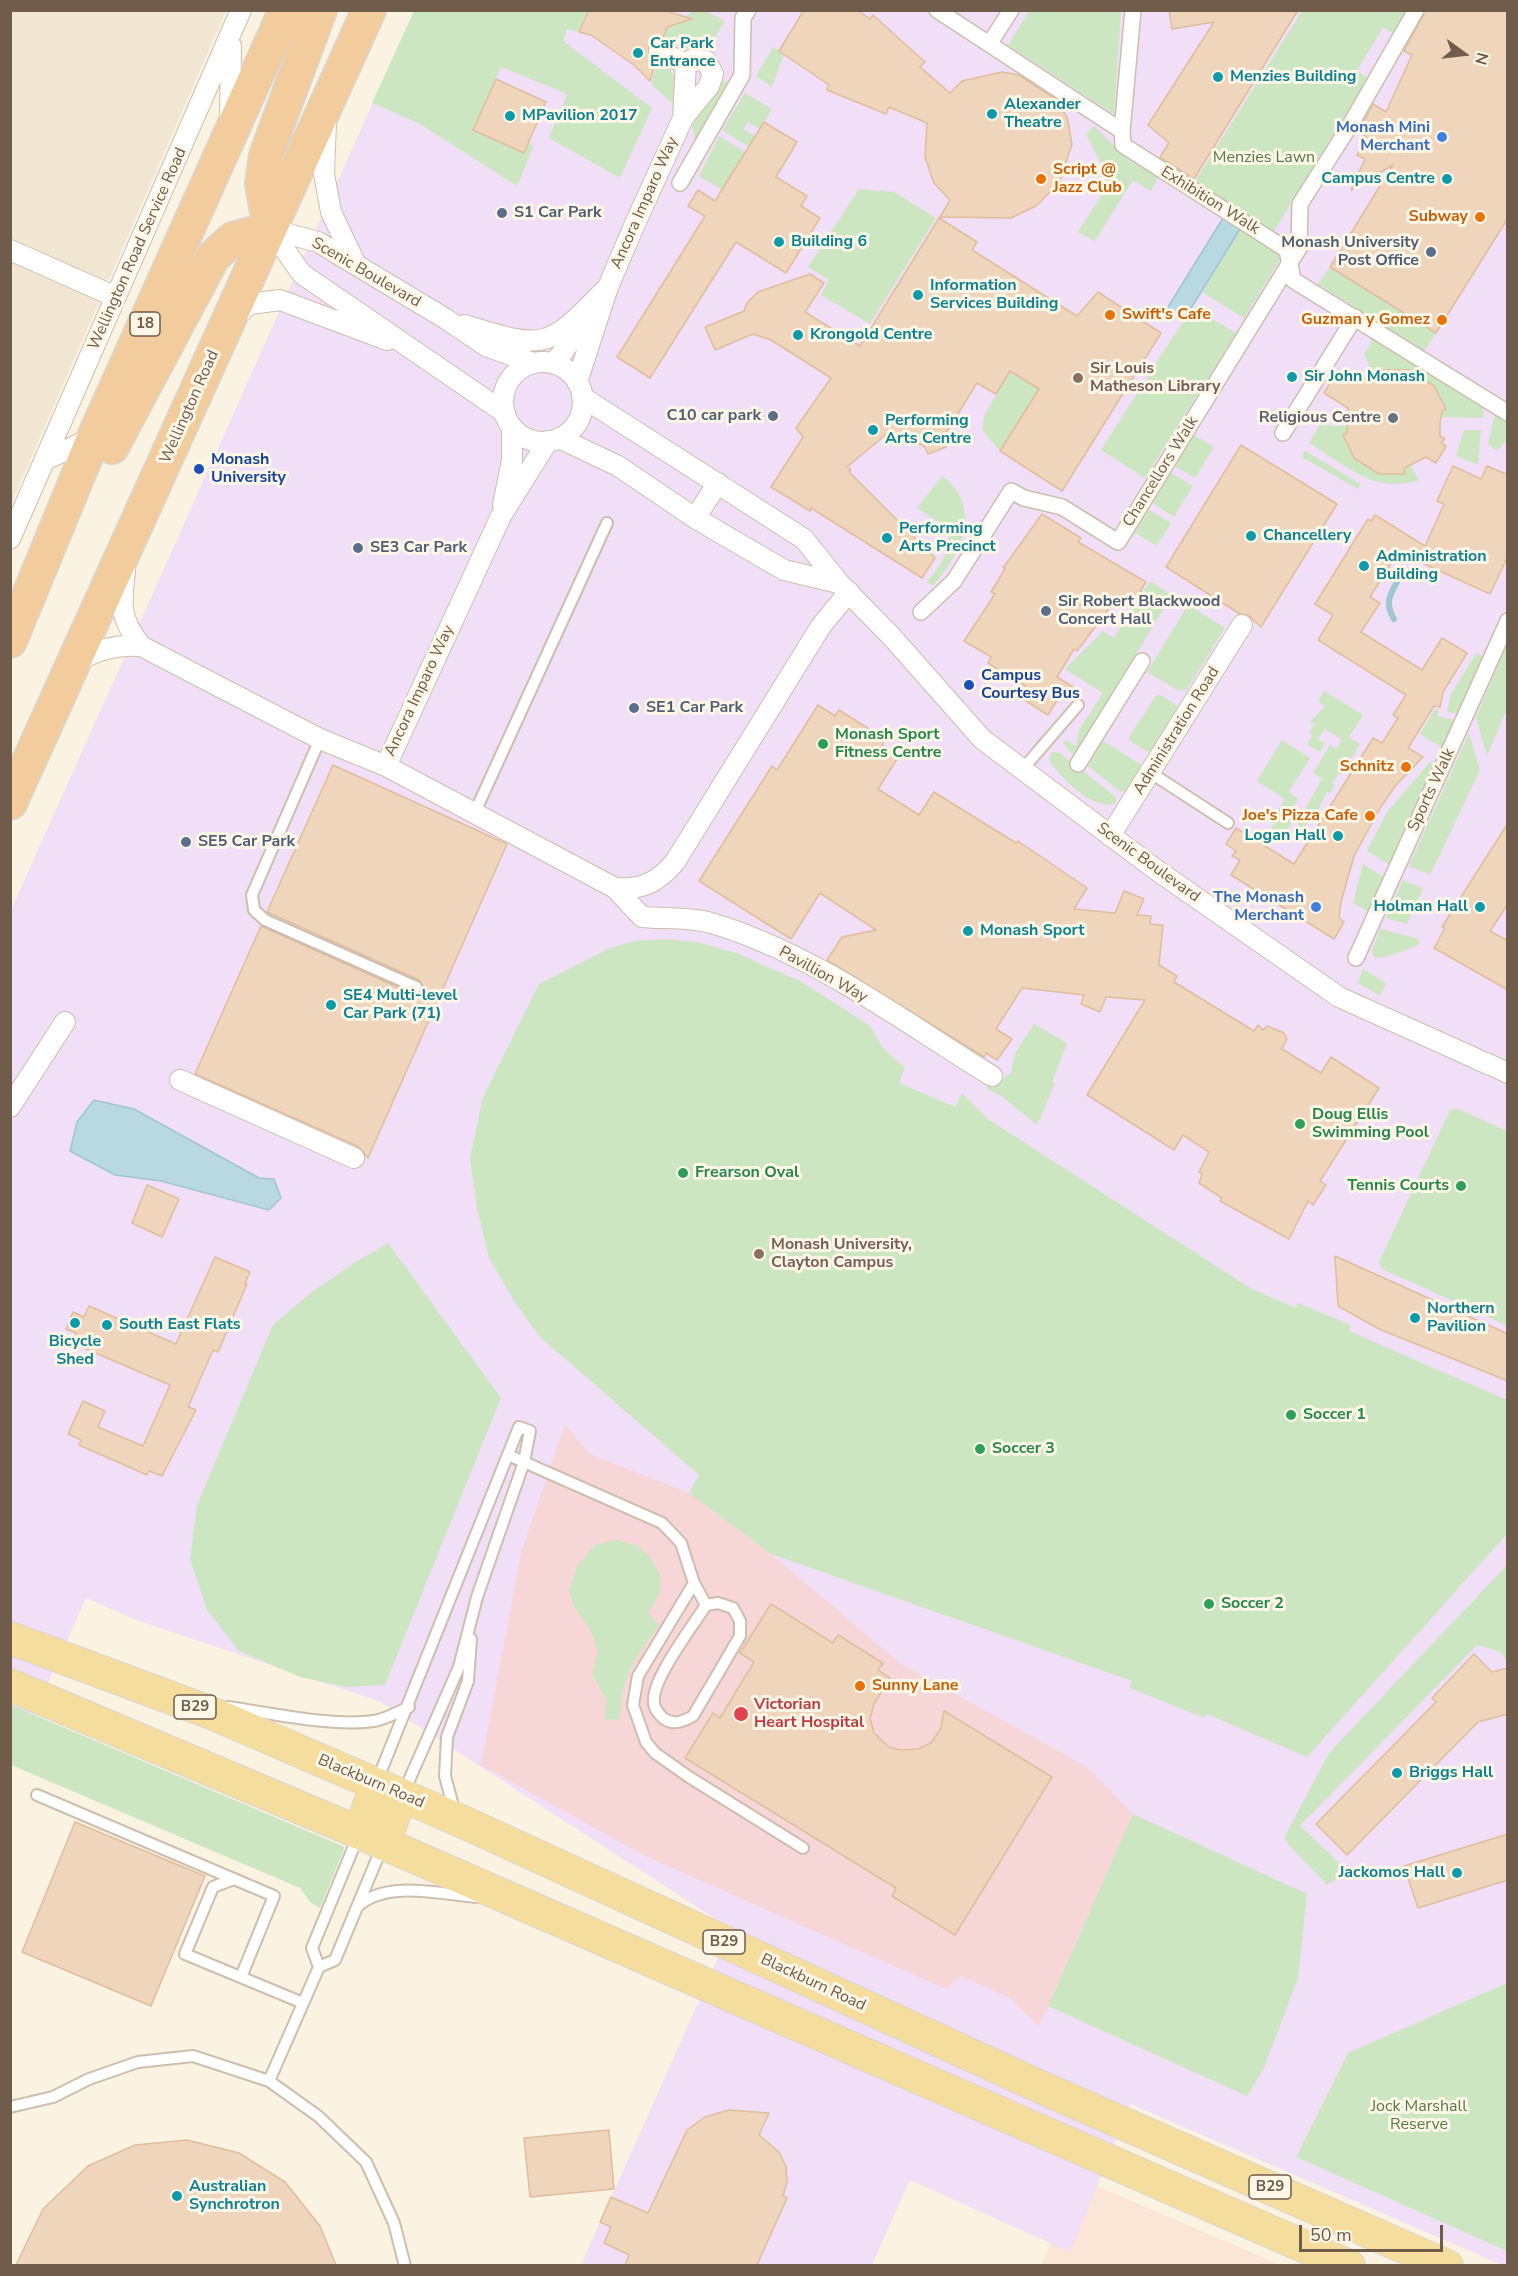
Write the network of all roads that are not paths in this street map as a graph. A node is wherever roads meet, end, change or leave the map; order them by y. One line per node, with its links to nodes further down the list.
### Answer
1 (286, 10): 16 (highway, 18)
2 (320, 10): 19 (highway)
3 (369, 10): 14 (highway, Wellington Road)
4 (748, 10): 18 (street, Ancora Imparo Way)
5 (937, 10): 11 (street, Exhibition Walk)
6 (1011, 10): 11 (street)
7 (1133, 10): 17 (street)
8 (1416, 10): 21 (street, Chancellors Walk)
9 (235, 12): 10 (street, Wellington Road Service Road)
10 (231, 37): 16 (street, Wellington Road Service Road); 24 (street, Wellington Road Service Road)
11 (990, 44): 17 (street, Exhibition Walk)
12 (659, 51): 13 (street)
13 (686, 64): 15 (street, Ancora Imparo Way); 15 (street, Ancora Imparo Way)
14 (326, 104): 19 (highway, Wellington Road); 22 (street)
15 (683, 118): 23 (street, Ancora Imparo Way)
16 (230, 131): 35 (highway, 18)
17 (1122, 131): 21 (street, Exhibition Walk)
18 (680, 183)
19 (270, 230): 22 (street, Scenic Boulevard); 27 (highway, Wellington Road); 28 (street, Scenic Boulevard); 48 (highway)
20 (10, 250): 24 (street)
21 (1289, 256): 25 (street, Exhibition Walk); 45 (street, Chancellors Walk)
22 (356, 265): 26 (street, Scenic Boulevard)
23 (608, 287): 26 (street); 30 (street, Ancora Imparo Way); 31 (street, Ancora Imparo Way)
24 (116, 297): 37 (street, Wellington Road Service Road)
25 (1355, 317): 32 (street, Exhibition Walk); 34 (street)
26 (446, 319): 29 (street, Scenic Boulevard)
27 (228, 323): 28 (street); 43 (highway, Wellington Road)
28 (418, 352): 33 (street, Scenic Boulevard)
29 (533, 363): 30 (street); 33 (street)
30 (554, 364): 31 (street)
31 (580, 389): 36 (street); 38 (street, Scenic Boulevard)
32 (1508, 413)
33 (508, 420): 36 (street); 39 (street, Ancora Imparo Way)
34 (1283, 433)
35 (94, 437): 37 (street); 48 (highway, 18)
36 (554, 440): 39 (street, Ancora Imparo Way); 40 (street)
37 (45, 460): 42 (street, Wellington Road Service Road)
38 (718, 483): 40 (street); 44 (street, Scenic Boulevard)
39 (501, 516): 55 (street, Ancora Imparo Way)
40 (695, 518): 44 (street)
41 (607, 523): 59 (lane)
42 (10, 539)
43 (129, 544): 49 (street); 51 (highway, Wellington Road)
44 (844, 588): 56 (street, Scenic Boulevard); 63 (street)
45 (921, 612)
46 (1508, 621): 64 (street, Sports Walk)
47 (1242, 625): 57 (street, Administration Road)
48 (10, 642)
49 (141, 646): 51 (street); 53 (street)
50 (1142, 661): 54 (street)
51 (74, 662): 58 (highway, Wellington Road)
52 (1078, 705): 56 (lane)
53 (320, 739): 55 (street); 65 (lane)
54 (1078, 764)
55 (386, 766): 59 (street, Ancora Imparo Way)
56 (1022, 770): 62 (street, Scenic Boulevard)
57 (1151, 773): 60 (lane); 62 (street, Administration Road)
58 (10, 803)
59 (475, 812): 61 (street, Ancora Imparo Way)
60 (1228, 823)
61 (515, 834): 63 (street, Pavillion Way)
62 (1110, 836): 67 (street, Scenic Boulevard)
63 (615, 888): 68 (street, Pavillion Way)
64 (1356, 958)
65 (416, 987)
66 (65, 1022): 70 (street)
67 (1508, 1073)
68 (992, 1076)
69 (180, 1080): 71 (street)
70 (10, 1107)
71 (354, 1158)
72 (508, 1455): 73 (lane); 73 (lane); 80 (lane)
73 (524, 1462): 74 (lane); 76 (lane)
74 (694, 1583): 75 (lane); 82 (lane)
75 (706, 1605): 81 (lane); 81 (lane)
76 (471, 1624): 83 (lane); 85 (lane)
77 (10, 1638): 79 (main road, Blackburn Road / B29)
78 (10, 1685): 86 (main road, B29)
79 (177, 1700): 80 (lane); 83 (main road, Blackburn Road / B29)
80 (409, 1707): 83 (lane)
81 (657, 1713): 82 (lane)
82 (642, 1730): 87 (lane)
83 (389, 1790): 85 (main road, Blackburn Road / B29); 86 (main road)
84 (36, 1795): 88 (lane)
85 (461, 1821): 98 (main road, Blackburn Road / B29)
86 (371, 1839): 89 (main road, B29); 90 (lane); 91 (lane)
87 (803, 1848)
88 (234, 1880): 92 (lane); 92 (lane)
89 (503, 1898): 90 (lane); 96 (main road, B29)
90 (357, 1906): 91 (lane)
91 (319, 1967): 93 (lane)
92 (241, 1977): 93 (lane)
93 (303, 2003): 94 (lane)
94 (269, 2081): 95 (lane); 97 (lane)
95 (10, 2107)
96 (1342, 2264)
97 (405, 2265)
98 (1447, 2265)

